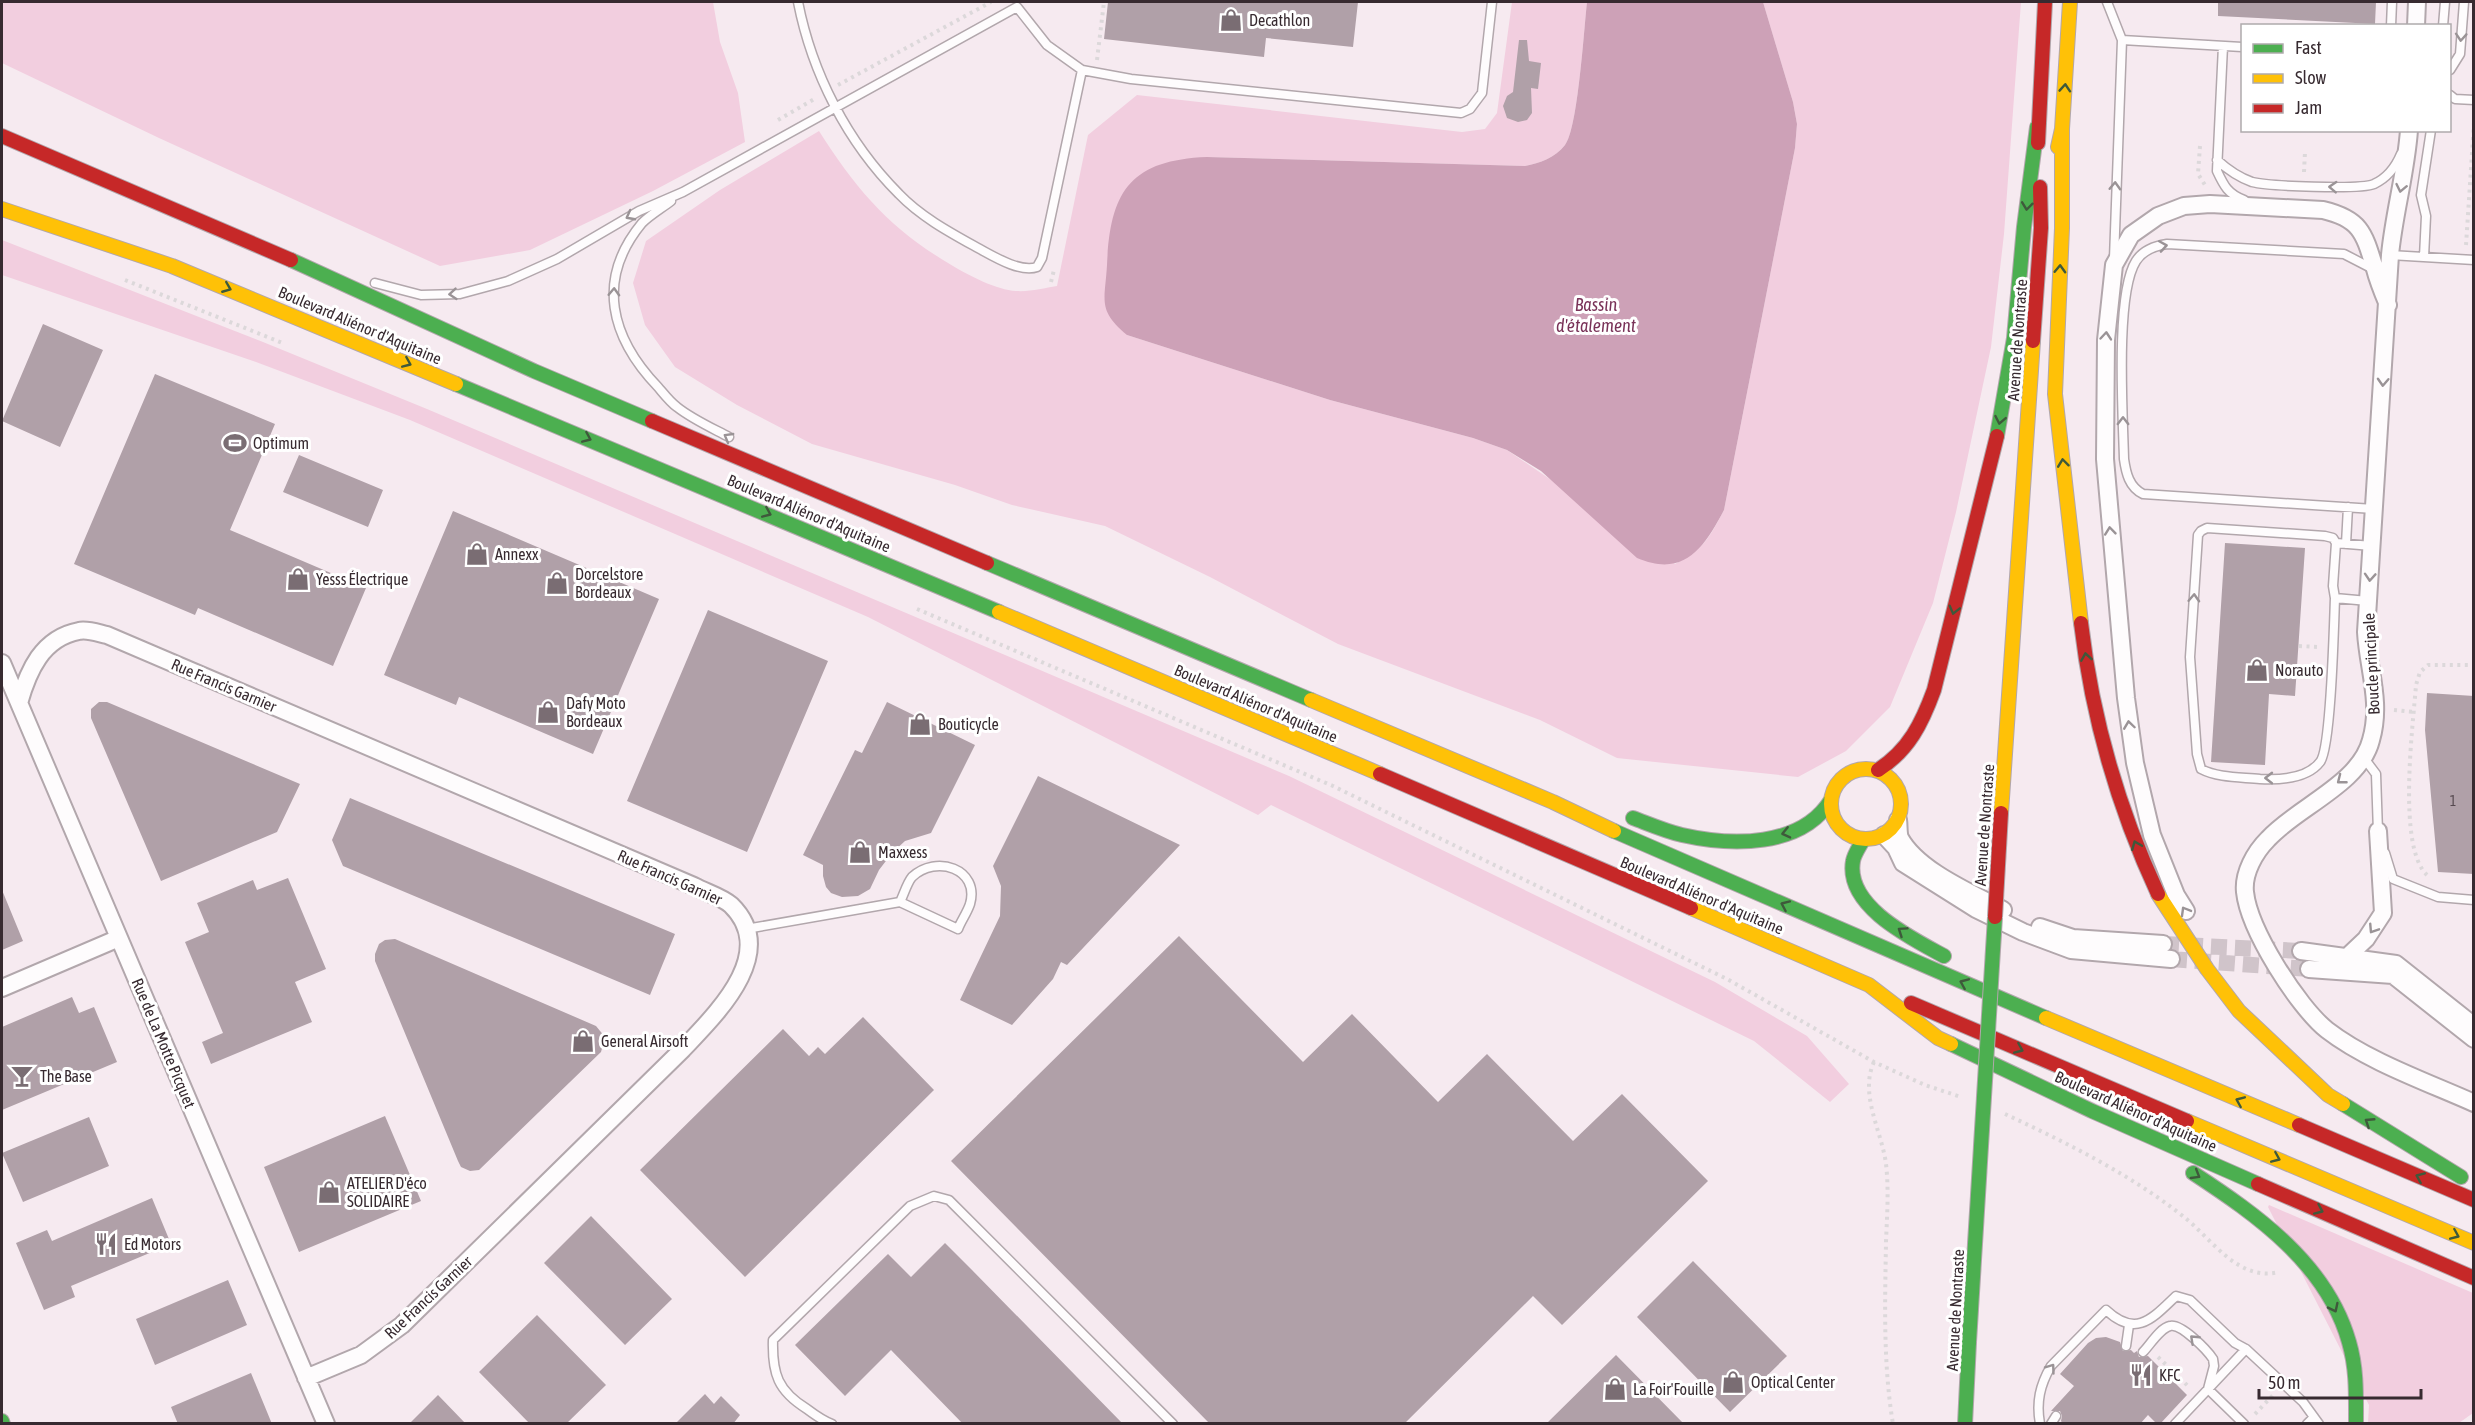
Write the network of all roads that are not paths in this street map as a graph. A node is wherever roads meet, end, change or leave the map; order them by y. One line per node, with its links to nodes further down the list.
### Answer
1 (798, 2): 21 (lane)
2 (1492, 2): 18 (lane)
3 (2045, 2): 22 (main road, Avenue de Nontraste)
4 (2070, 2): 23 (main road, Avenue de Nontraste, one-way to 4)
5 (2108, 2): 14 (lane)
6 (2392, 2): 11 (lane)
7 (2417, 2): 12 (street)
8 (2445, 2): 13 (lane)
9 (2464, 2): 17 (lane, one-way to 17)
10 (1016, 4): 18 (lane); 21 (lane)
11 (2391, 24)
12 (2416, 24)
13 (2443, 24)
14 (2122, 40): 15 (lane); 38 (lane, one-way to 14)
15 (2223, 46): 16 (lane); 27 (lane)
16 (2241, 47)
17 (2451, 68)
18 (1082, 70): 21 (lane)
19 (2451, 96): 20 (lane)
20 (2474, 100)
21 (836, 107): 28 (lane)
22 (2037, 127): 32 (main road, Avenue de Nontraste); 56 (main road, one-way to 56)
23 (2062, 129): 32 (main road, Avenue de Nontraste); 77 (main road, one-way to 23)
24 (2431, 132): 35 (lane)
25 (2409, 134): 27 (lane, one-way to 27); 34 (street, Boucle principale, one-way to 34)
26 (2, 136): 33 (main road, Boulevard Aliénor d'Aquitaine)
27 (2217, 160): 30 (lane)
28 (683, 192): 41 (lane, one-way to 41); 43 (lane, one-way to 28)
29 (36, 206): 39 (main road)
30 (2264, 208): 38 (street); 40 (street)
31 (2, 209): 39 (main road, Boulevard Aliénor d'Aquitaine)
32 (2042, 228): 94 (main road, Avenue de Nontraste, bridge)
33 (241, 237): 36 (lane); 45 (main road, Boulevard Aliénor d'Aquitaine)
34 (2390, 255): 35 (lane); 42 (street, Boucle principale)
35 (2424, 257): 37 (lane)
36 (314, 260)
37 (2474, 260)
38 (2114, 265): 77 (street, one-way to 38)
39 (172, 266): 72 (main road, Boulevard Aliénor d'Aquitaine, one-way to 72)
40 (2375, 270): 42 (street); 46 (lane, one-way to 40)
41 (364, 279)
42 (2388, 305): 47 (street, Boucle principale, one-way to 47)
43 (735, 441)
44 (764, 458): 45 (lane)
45 (833, 498): 59 (main road, Boulevard Aliénor d'Aquitaine)
46 (2348, 507): 47 (lane); 49 (lane)
47 (2374, 508): 50 (street, Boucle principale)
48 (2336, 543): 49 (lane); 51 (lane); 51 (lane, one-way to 48)
49 (2346, 544): 50 (lane)
50 (2372, 546): 52 (street, Boucle principale, one-way to 52)
51 (2336, 598): 52 (lane)
52 (2368, 601): 55 (street, Boucle principale)
53 (2, 663): 54 (street, Rue de La Motte Picquet)
54 (19, 703): 67 (street, Rue Francis Garnier); 68 (street, Rue de La Motte Picquet)
55 (2364, 758): 62 (lane); 78 (street, Boucle principale, one-way to 78)
56 (1878, 770): 58 (main road); 61 (main road)
57 (1576, 800): 59 (main road)
58 (1831, 800): 60 (main road, one-way to 60); 64 (main road)
59 (1553, 802): 74 (main road, Boulevard Aliénor d'Aquitaine, one-way to 59)
60 (1618, 812)
61 (1898, 820): 63 (main road); 63 (street)
62 (2378, 831): 65 (lane); 70 (street, one-way to 70)
63 (1884, 835): 64 (main road)
64 (1863, 840): 74 (main road, one-way to 64)
65 (2474, 900)
66 (900, 902): 66 (lane); 67 (lane)
67 (746, 929): 88 (street, Rue Francis Garnier)
68 (119, 938): 73 (street); 88 (street, Rue de La Motte Picquet)
69 (2301, 951): 70 (street)
70 (2341, 955): 75 (street)
71 (2309, 969): 76 (street)
72 (1869, 985): 79 (main road, Boulevard Aliénor d'Aquitaine); 82 (main road, one-way to 82)
73 (2, 988)
74 (2042, 1016): 81 (main road, Boulevard Aliénor d'Aquitaine, one-way to 74)
75 (2474, 1026)
76 (2474, 1039)
77 (2277, 1046): 80 (main road, one-way to 77)
78 (2474, 1103)
79 (2092, 1111): 83 (main road, Boulevard Aliénor d'Aquitaine, one-way to 83); 99 (main road, one-way to 99)
80 (2474, 1184)
81 (2474, 1200)
82 (2474, 1243)
83 (2474, 1278)
84 (2128, 1325): 85 (lane); 86 (lane); 95 (lane, one-way to 84)
85 (2126, 1346)
86 (2246, 1349): 89 (lane); 90 (lane)
87 (2143, 1352): 89 (lane, one-way to 87)
88 (306, 1378): 91 (street, Rue de La Motte Picquet)
89 (2208, 1389): 96 (lane); 97 (lane)
90 (2317, 1420): 98 (lane)
91 (326, 1424)
92 (832, 1424): 93 (lane)
93 (1173, 1424)
94 (1965, 1424)
95 (2040, 1424)
96 (2175, 1424)
97 (2244, 1424)
98 (2307, 1424)
99 (2356, 1424)

